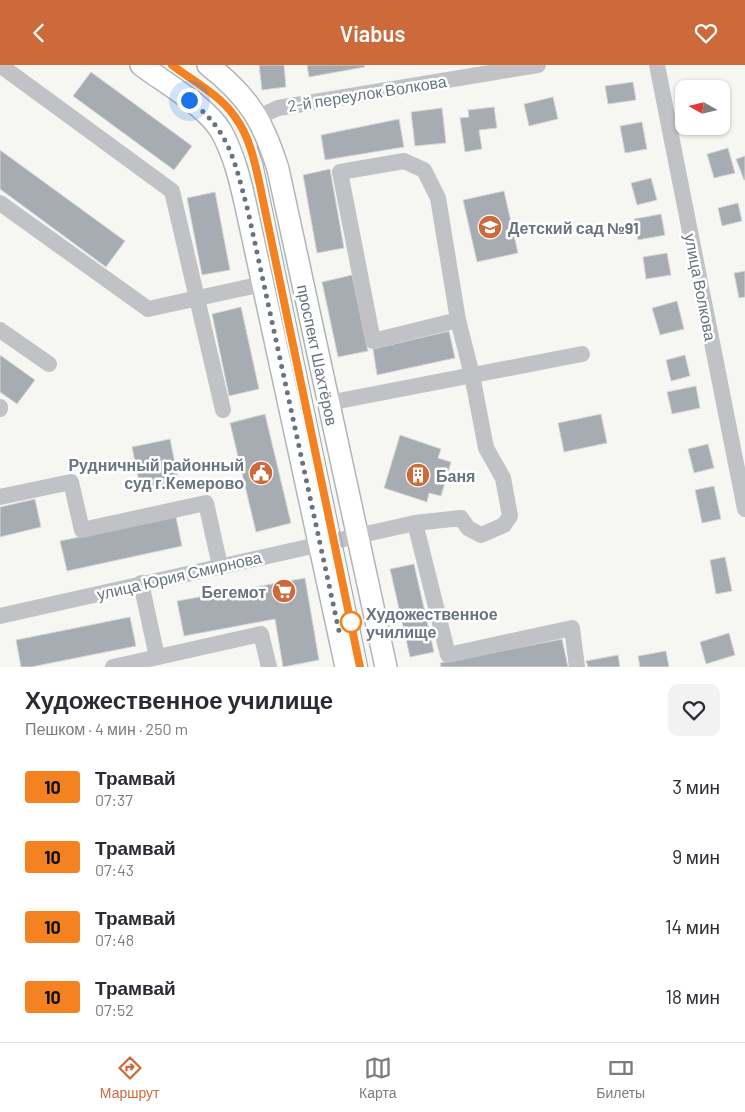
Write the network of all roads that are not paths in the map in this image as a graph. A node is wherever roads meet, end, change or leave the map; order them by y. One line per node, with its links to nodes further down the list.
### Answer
1 (0, 65): 9 (street)
2 (141, 65): 8 (main road)
3 (208, 65): 6 (main road, проспект Шахтёров)
4 (538, 65): 6 (street, 2-й переулок Волкова)
5 (657, 65): 18 (street, улица Волкова)
6 (258, 117): 15 (main road, проспект Шахтёров)
7 (0, 203): 9 (street)
8 (262, 283): 9 (street); 21 (main road)
9 (197, 298): 16 (street)
10 (458, 320): 10 (street); 14 (street)
11 (0, 330): 13 (street)
12 (582, 354): 14 (street)
13 (49, 364)
14 (472, 375): 15 (street); 19 (street, улица Юрия Смирнова)
15 (328, 403): 20 (main road, проспект Шахтёров)
16 (223, 410)
17 (0, 497): 22 (street)
18 (745, 509)
19 (415, 523): 20 (street, улица Юрия Смирнова); 30 (street)
20 (358, 535): 21 (street, улица Юрия Смирнова); 29 (main road, проспект Шахтёров)
21 (320, 544): 22 (street, улица Юрия Смирнова); 28 (main road)
22 (220, 566): 23 (street, улица Юрия Смирнова)
23 (141, 583): 24 (street, улица Юрия Смирнова); 25 (street)
24 (0, 616)
25 (157, 657): 26 (street); 27 (street)
26 (113, 667)
27 (269, 667)
28 (346, 667)
29 (386, 667)
30 (577, 667)

